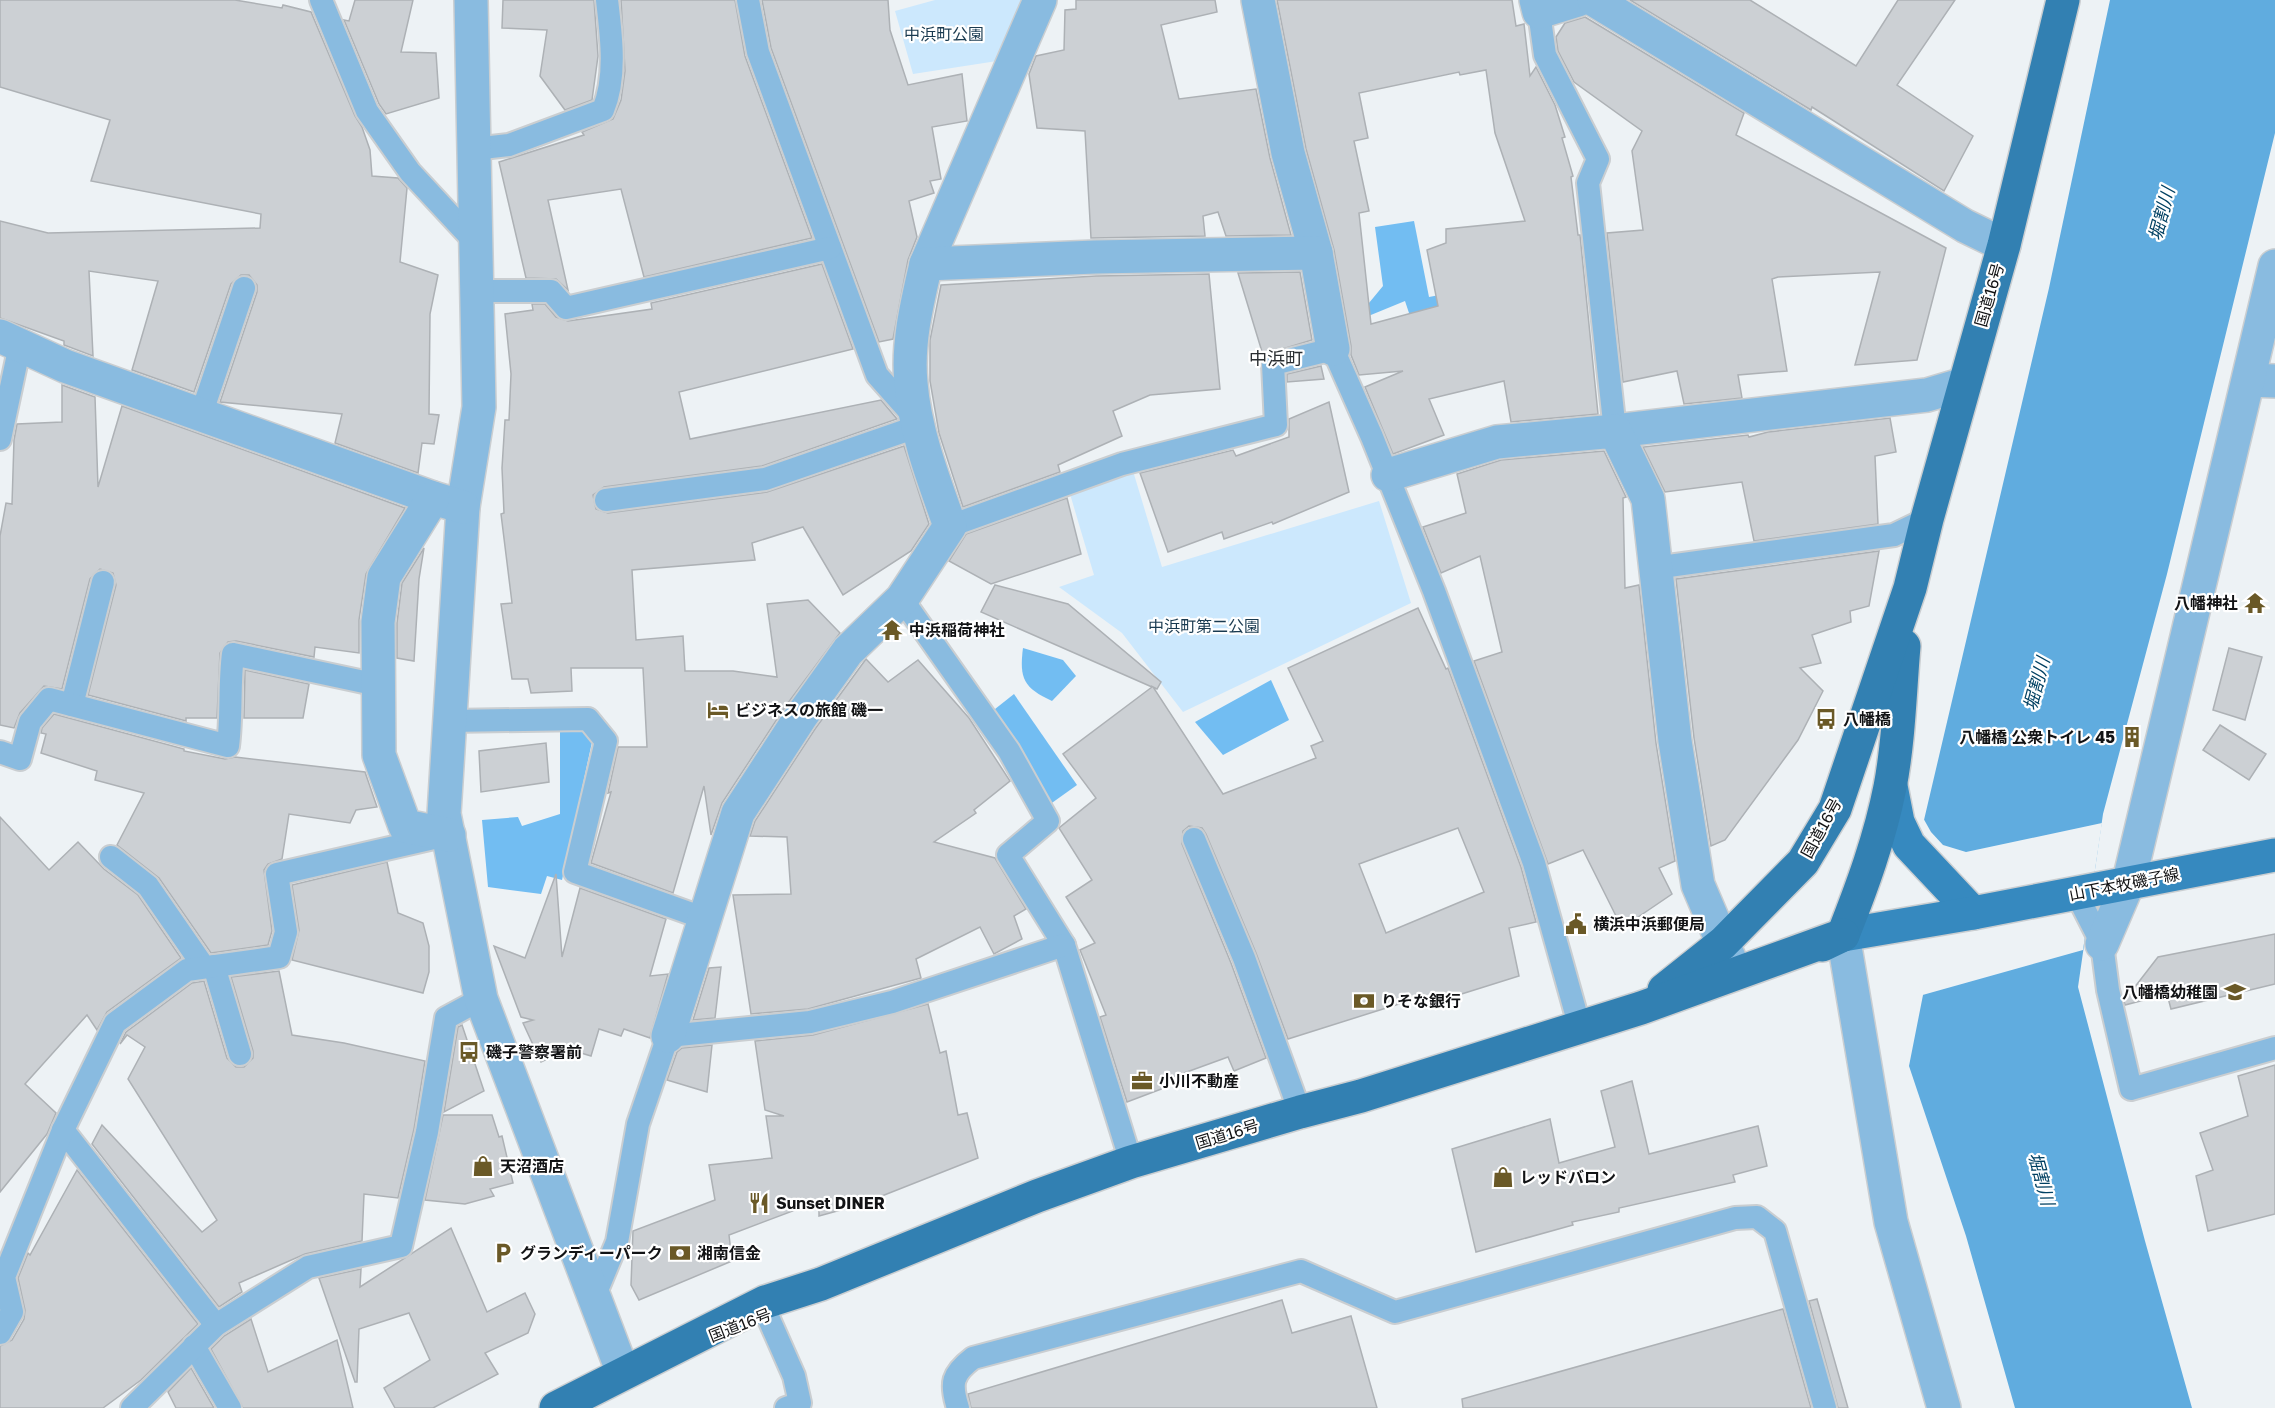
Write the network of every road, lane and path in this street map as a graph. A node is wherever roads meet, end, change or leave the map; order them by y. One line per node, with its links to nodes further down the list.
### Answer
1 (321, 0): 12 (lane)
2 (471, 0): 11 (street)
3 (607, 0): 11 (lane)
4 (748, 0): 14 (lane)
5 (1040, 0): 16 (street)
6 (1258, 0): 15 (street)
7 (1578, 0): 10 (street)
8 (1594, 0): 13 (street)
9 (2063, 0): 13 (highway, 国道16号)
10 (1537, 6): 26 (lane)
11 (473, 149): 12 (street)
12 (475, 242): 19 (street)
13 (2004, 245): 23 (highway, 国道16号)
14 (830, 248): 19 (lane); 25 (lane)
15 (1316, 253): 16 (street); 21 (street)
16 (926, 264): 25 (street)
17 (2275, 266): 22 (street)
18 (244, 288): 24 (lane)
19 (476, 291): 30 (street)
20 (10, 340): 24 (street); 27 (lane)
21 (1333, 349): 28 (lane); 32 (lane)
22 (2262, 380): 46 (street)
23 (1964, 384): 26 (street); 31 (highway, 国道16号)
24 (201, 415): 30 (street)
25 (919, 424): 29 (lane); 32 (street)
26 (1615, 430): 28 (street); 33 (street)
27 (0, 439)
28 (1388, 475): 57 (lane)
29 (606, 500)
30 (448, 502): 37 (street); 39 (street)
31 (1927, 519): 33 (lane); 35 (highway, 国道16号)
32 (950, 526): 36 (street)
33 (1654, 568): 51 (street)
34 (103, 582): 38 (lane)
35 (1910, 588): 41 (highway, 国道16号); 51 (highway, 国道16号)
36 (902, 599): 49 (street); 52 (lane)
37 (378, 685): 38 (lane); 42 (street)
38 (72, 705): 40 (lane)
39 (449, 721): 42 (street); 49 (lane)
40 (0, 752)
41 (1891, 786): 48 (main road); 50 (highway, 国道16号)
42 (449, 835): 53 (lane); 55 (street)
43 (1194, 839): 61 (lane)
44 (2275, 855): 46 (main road, 山下本牧磯子線)
45 (111, 857): 53 (lane)
46 (2130, 881): 47 (main road, 山下本牧磯子線); 47 (street)
47 (2089, 911): 48 (main road, 山下本牧磯子線); 59 (lane)
48 (1973, 913): 50 (main road, 山下本牧磯子線)
49 (706, 919): 58 (street)
50 (1843, 935): 54 (highway, 国道16号); 78 (street)
51 (1723, 944): 54 (street); 56 (highway, 国道16号)
52 (1064, 945): 58 (lane); 63 (lane)
53 (209, 967): 60 (lane); 62 (lane)
54 (1739, 980): 56 (highway, 国道16号)
55 (481, 999): 65 (street); 67 (lane)
56 (1641, 1008): 57 (highway, 国道16号)
57 (1580, 1028): 61 (highway, 国道16号)
58 (668, 1036): 65 (lane)
59 (2275, 1048)
60 (240, 1054)
61 (1300, 1112): 63 (highway, 国道16号)
62 (63, 1130): 67 (lane); 68 (lane)
63 (1131, 1162): 64 (highway, 国道16号)
64 (820, 1284): 66 (highway, 国道16号); 70 (highway, 国道16号)
65 (595, 1295): 71 (street)
66 (768, 1317): 70 (highway, 国道16号); 75 (lane)
67 (216, 1325): 69 (lane)
68 (0, 1333)
69 (194, 1346): 72 (lane); 73 (lane)
70 (655, 1356): 71 (highway, 国道16号)
71 (623, 1373): 74 (highway, 国道16号)
72 (132, 1408)
73 (230, 1408)
74 (556, 1408)
75 (786, 1408)
76 (958, 1408): 77 (lane)
77 (1825, 1408)
78 (1944, 1408)

